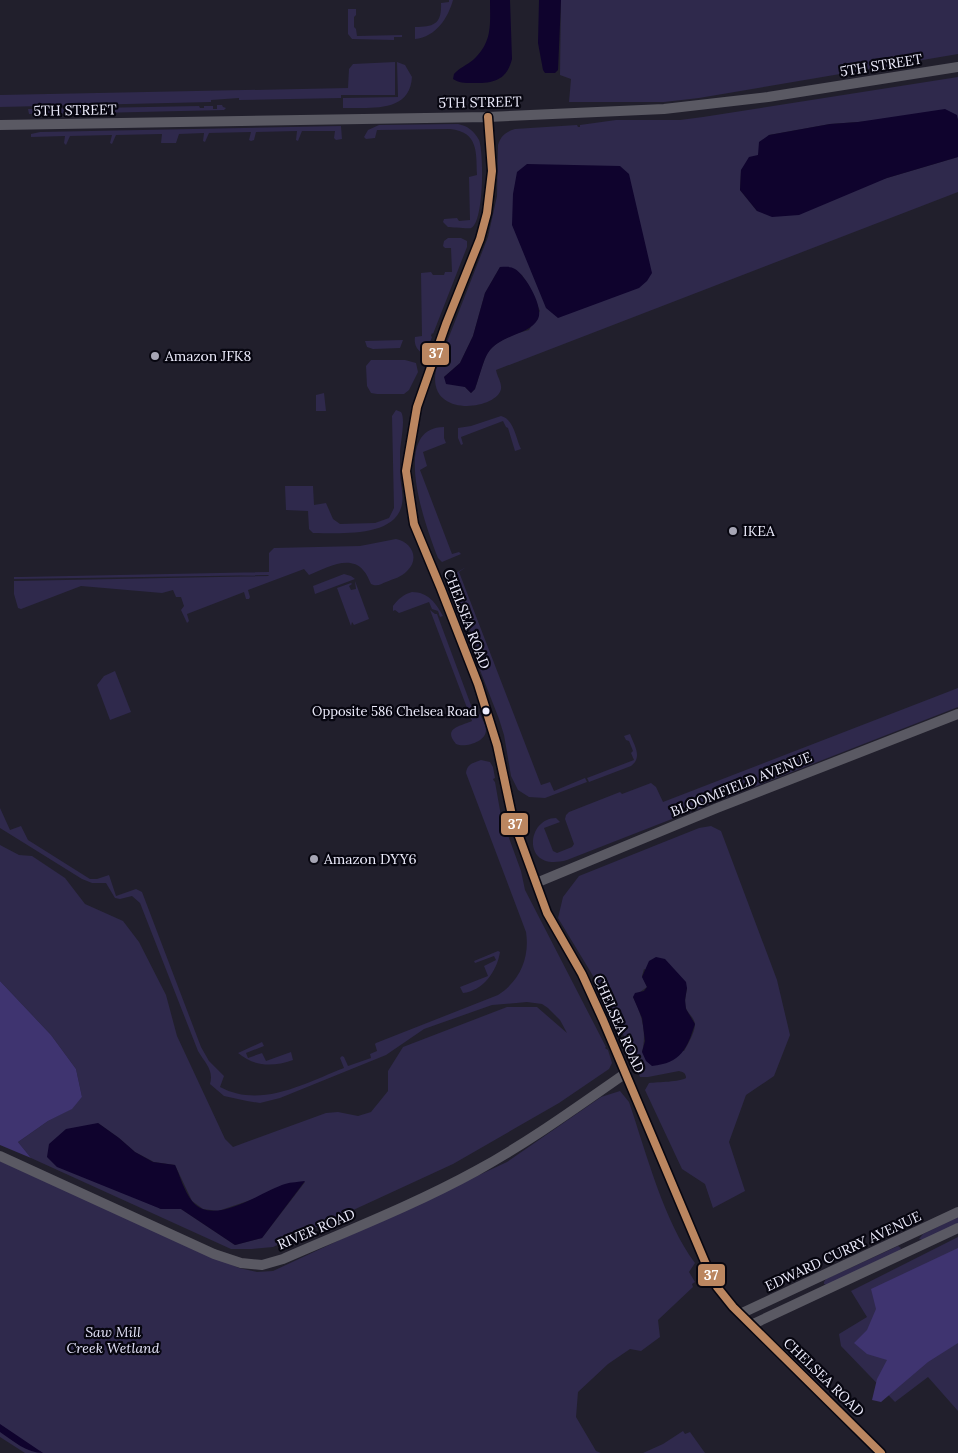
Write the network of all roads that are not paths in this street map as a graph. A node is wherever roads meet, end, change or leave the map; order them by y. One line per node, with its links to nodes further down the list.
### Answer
1 (958, 67): 2 (street, 5TH STREET)
2 (488, 117): 3 (street, 5TH STREET); 5 (street, CHELSEA ROAD)
3 (0, 125)
4 (958, 714): 5 (street, BLOOMFIELD AVENUE)
5 (536, 882): 6 (street, CHELSEA ROAD)
6 (626, 1073): 7 (street, RIVER ROAD); 12 (street, CHELSEA ROAD)
7 (0, 1156)
8 (958, 1212): 10 (street, EDWARD CURRY AVENUE)
9 (958, 1228): 11 (street, EDWARD CURRY AVENUE)
10 (906, 1237): 11 (street); 12 (street, EDWARD CURRY AVENUE)
11 (912, 1250): 13 (street, EDWARD CURRY AVENUE)
12 (740, 1314): 13 (street, CHELSEA ROAD)
13 (751, 1325): 14 (street, CHELSEA ROAD)
14 (881, 1453)

